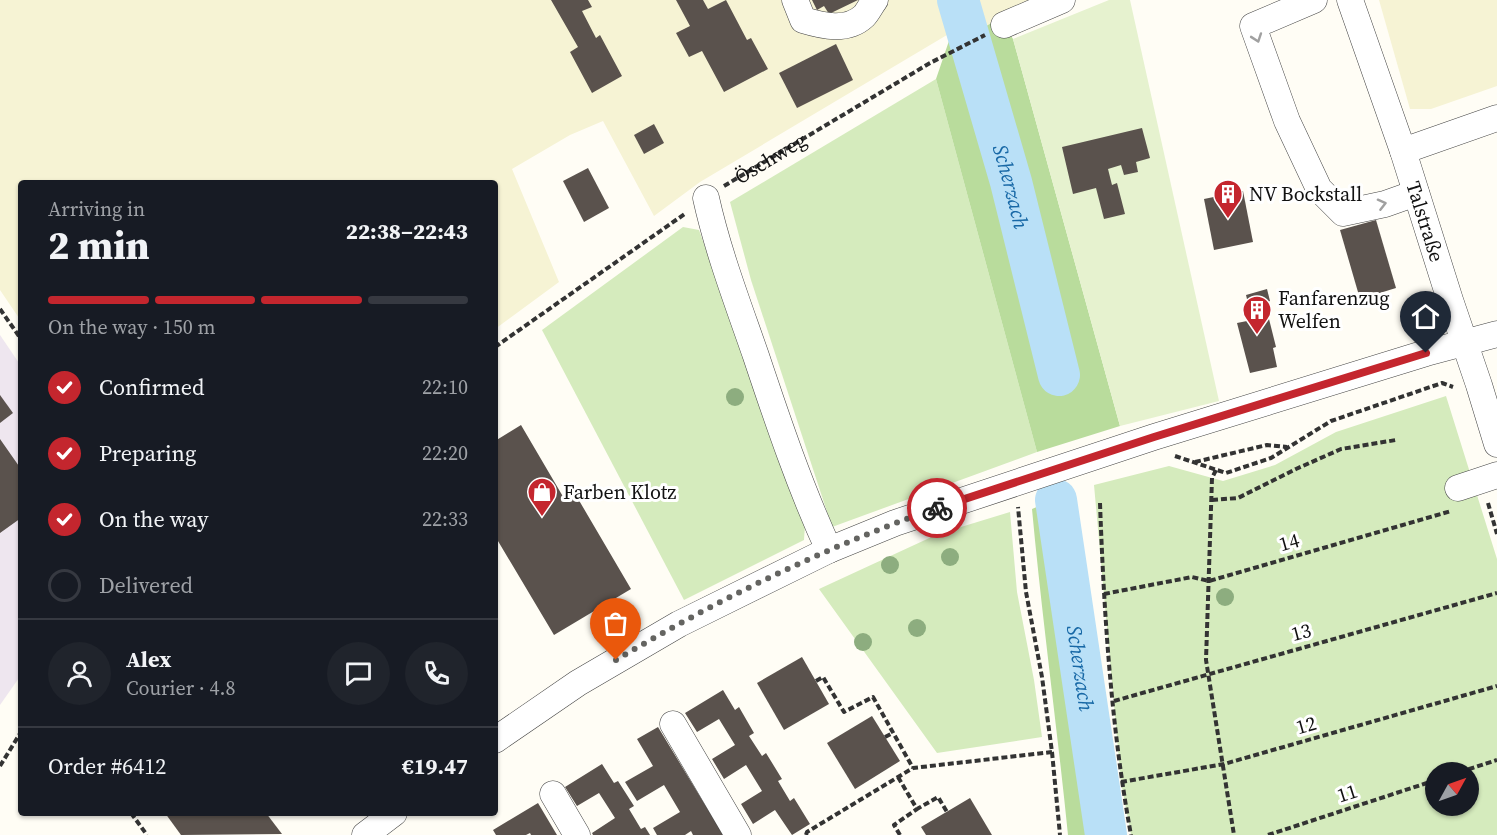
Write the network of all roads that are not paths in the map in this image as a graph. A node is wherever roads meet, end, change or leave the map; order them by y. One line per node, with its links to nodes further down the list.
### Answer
1 (795, 0): 2 (street)
2 (875, 0)
3 (1062, 0): 6 (street)
4 (1314, 0): 9 (street, one-way to 9)
5 (1350, 0): 8 (street, Talstraße)
6 (1004, 25)
7 (1497, 118): 8 (street)
8 (1403, 151): 9 (street, Talstraße)
9 (1416, 193): 12 (street, Talstraße)
10 (706, 198): 14 (street)
11 (1497, 334): 12 (street)
12 (1465, 343): 13 (street, Talstraße); 14 (street)
13 (1497, 444)
14 (829, 550): 16 (street)
15 (673, 724): 19 (street)
16 (498, 738)
17 (553, 794): 18 (street)
18 (577, 835)
19 (738, 835)

